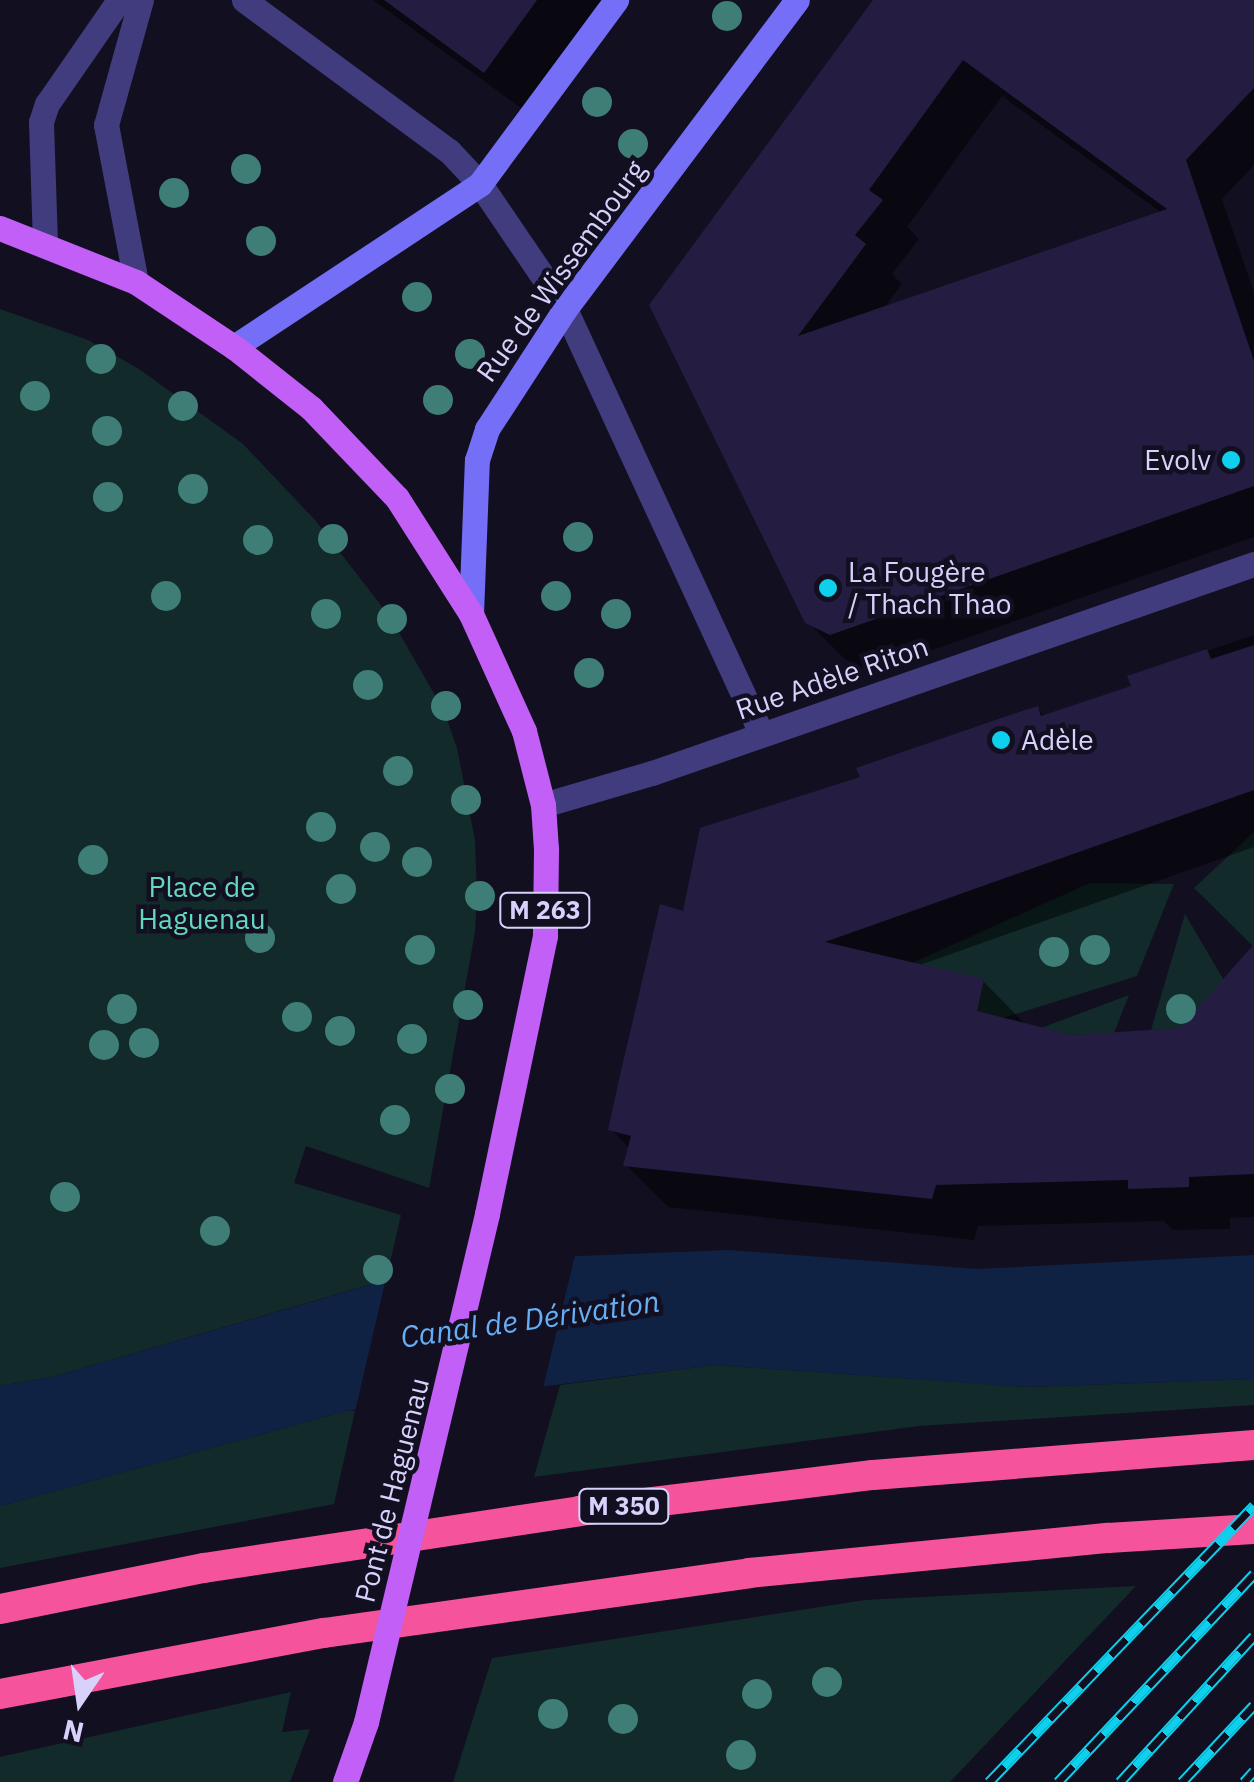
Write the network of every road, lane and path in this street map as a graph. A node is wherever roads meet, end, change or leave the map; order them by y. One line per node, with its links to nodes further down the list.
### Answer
1 (120, 0): 8 (street)
2 (141, 0): 9 (street)
3 (244, 0): 6 (street)
4 (616, 0): 6 (main road)
5 (797, 0): 10 (main road, Rue de Wissembourg)
6 (480, 184): 10 (street); 11 (main road)
7 (0, 228): 8 (main road, M 263)
8 (45, 243): 9 (main road, M 263)
9 (136, 282): 11 (main road, M 263)
10 (565, 309): 13 (main road, Rue de Wissembourg); 14 (street)
11 (234, 348): 13 (main road, M 263)
12 (1254, 564): 14 (street, Rue Adèle Riton)
13 (472, 614): 15 (main road, M 263)
14 (761, 734): 15 (street, Rue Adèle Riton)
15 (543, 806): 20 (main road, Pont de Haguenau / M 263, bridge)
16 (1254, 1445): 18 (highway, M 350)
17 (1254, 1530): 19 (highway)
18 (0, 1609)
19 (0, 1694)
20 (346, 1782)

